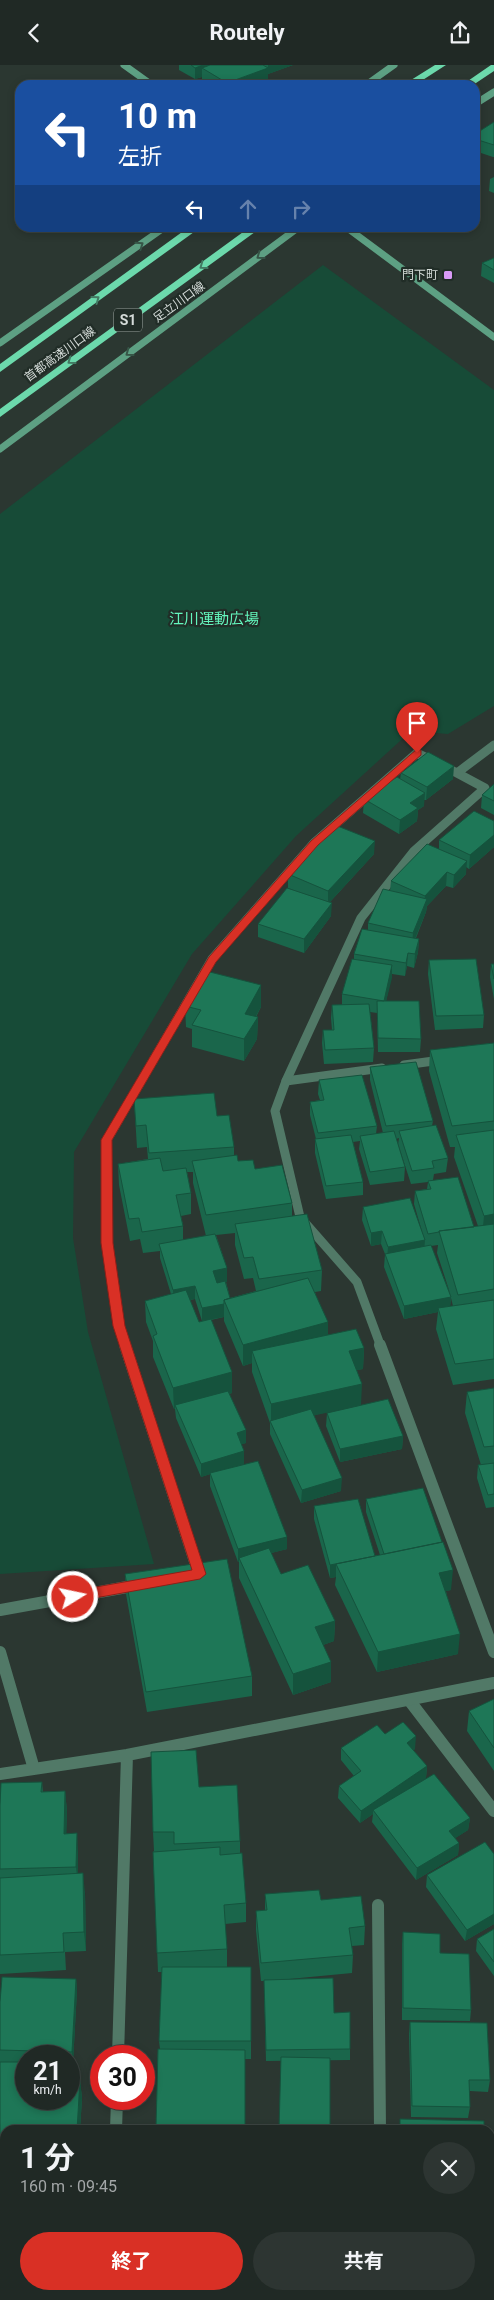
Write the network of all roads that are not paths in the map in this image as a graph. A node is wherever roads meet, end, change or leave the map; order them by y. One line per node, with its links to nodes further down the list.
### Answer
1 (124, 65): 5 (main road)
2 (394, 65): 6 (main road)
3 (441, 65): 7 (highway)
4 (494, 67): 8 (highway)
5 (145, 80)
6 (373, 80)
7 (416, 80)
8 (474, 80)
9 (494, 92): 10 (main road)
10 (480, 101)
11 (158, 232): 17 (main road, one-way to 11)
12 (189, 232): 18 (highway, 首都高速川口線 / S1, one-way to 12)
13 (250, 232): 19 (highway, 首都高速川口線 / S1, one-way to 19)
14 (292, 232): 20 (main road, 足立川口線, one-way to 20)
15 (353, 232): 16 (main road)
16 (494, 337)
17 (0, 343)
18 (0, 369)
19 (0, 414)
20 (0, 449)
21 (494, 745): 22 (street)
22 (457, 773): 24 (street); 25 (street)
23 (454, 1058): 24 (street)
24 (286, 1081): 29 (street)
25 (190, 1575)
26 (152, 1582): 27 (street)
27 (0, 1610)
28 (0, 1652): 33 (street)
29 (494, 1652)
30 (494, 1683): 31 (street)
31 (409, 1700): 32 (street); 35 (street)
32 (127, 1755): 33 (street); 37 (street)
33 (34, 1769): 34 (street)
34 (0, 1774)
35 (494, 1811)
36 (378, 1905): 40 (street)
37 (118, 2045)
38 (117, 2110): 39 (street)
39 (116, 2125)
40 (380, 2125)

